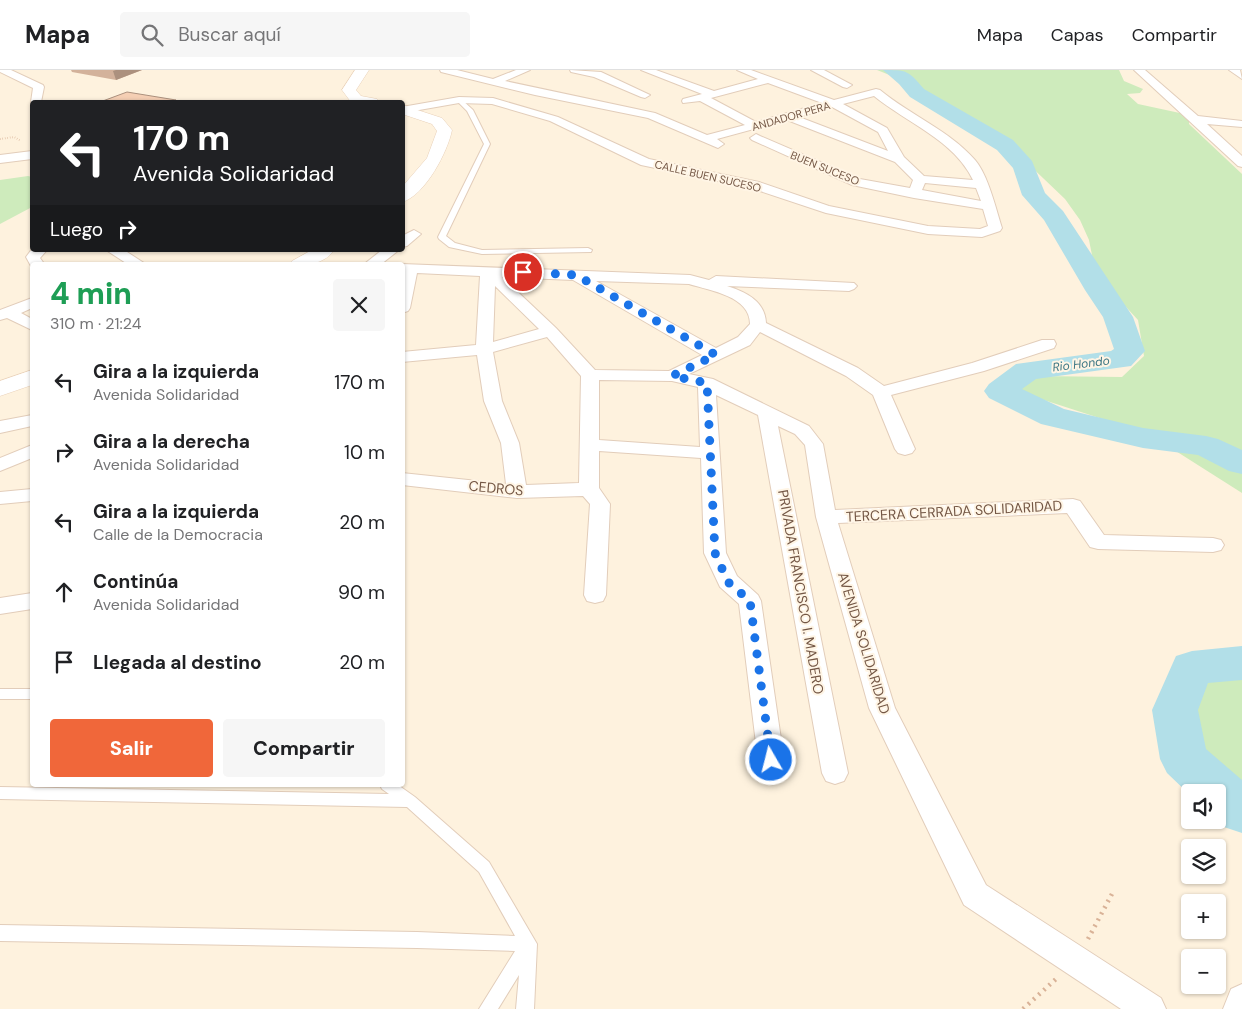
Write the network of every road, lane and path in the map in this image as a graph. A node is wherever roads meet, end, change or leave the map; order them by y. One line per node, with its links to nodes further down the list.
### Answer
1 (3, 70): 20 (street)
2 (362, 70): 21 (main road)
3 (445, 70): 15 (street)
4 (525, 70): 15 (street)
5 (575, 70): 11 (street)
6 (646, 70): 12 (street)
7 (742, 70): 14 (street)
8 (816, 70): 16 (street)
9 (1140, 70): 30 (street)
10 (1234, 70): 13 (street)
11 (600, 72): 17 (street)
12 (678, 76): 17 (street); 18 (street)
13 (1242, 76)
14 (768, 80): 18 (street); 25 (street)
15 (494, 82): 26 (street)
16 (847, 85)
17 (651, 90): 26 (street)
18 (713, 94): 19 (street)
19 (701, 97): 23 (street); 34 (street, BUEN SUCESO)
20 (36, 100)
21 (361, 100)
22 (459, 100): 24 (street, CALLE BUEN SUCESO); 44 (street, CALLE BUEN SUCESO); 45 (lane)
23 (687, 101)
24 (442, 104): 27 (street, CALLE BUEN SUCESO); 31 (street)
25 (834, 104): 29 (street, ANDADOR PERA); 38 (street); 41 (street, ANDADOR PERA)
26 (625, 108): 35 (street)
27 (405, 109)
28 (405, 110): 31 (main road)
29 (788, 117): 32 (street); 34 (street, ANDADOR PERA)
30 (1196, 119): 33 (street); 39 (street)
31 (437, 121): 43 (main road)
32 (804, 123): 34 (street); 38 (street)
33 (1242, 124)
34 (756, 132): 35 (street, ANDADOR PERA); 35 (street); 42 (street, BUEN SUCESO)
35 (706, 139)
36 (30, 155): 37 (street)
37 (0, 159)
38 (900, 159): 40 (street)
39 (1242, 163)
40 (920, 179): 41 (street); 42 (street)
41 (980, 185): 44 (street)
42 (914, 194): 44 (street, BUEN SUCESO)
43 (405, 195)
44 (988, 206)
45 (588, 250)
46 (38, 252): 50 (street)
47 (116, 252): 51 (street)
48 (321, 252): 52 (main road)
49 (389, 252): 53 (street)
50 (35, 262)
51 (133, 262)
52 (304, 262)
53 (374, 262)
54 (407, 268): 55 (street); 58 (street)
55 (488, 271): 56 (street); 64 (street); 66 (street)
56 (576, 275): 57 (street); 67 (street)
57 (690, 280): 59 (street); 63 (street)
58 (405, 284)
59 (849, 286)
60 (30, 304): 61 (street)
61 (4, 313): 62 (street)
62 (30, 324)
63 (758, 325): 67 (street, AVENIDA SOLIDARIDAD); 74 (street)
64 (550, 331): 66 (street); 69 (street)
65 (1048, 344): 74 (street)
66 (484, 349): 68 (street); 85 (street)
67 (716, 355): 70 (street, AVENIDA SOLIDARIDAD)
68 (405, 357)
69 (590, 375): 70 (street, AVENIDA SOLIDARIDAD); 78 (street)
70 (672, 376): 72 (street, AVENIDA SOLIDARIDAD)
71 (30, 378): 73 (main road)
72 (707, 383): 75 (street, AVENIDA SOLIDARIDAD); 81 (street)
73 (0, 389)
74 (881, 392): 79 (street)
75 (766, 411): 86 (street, AVENIDA SOLIDARIDAD); 94 (street, PRIVADA FRANCISCO I. MADERO)
76 (30, 421): 77 (street)
77 (0, 427)
78 (590, 445): 81 (street); 84 (street)
79 (905, 449)
80 (30, 452): 82 (street)
81 (710, 453): 93 (street)
82 (0, 464)
83 (405, 479): 85 (street, CEDROS)
84 (589, 489): 85 (street, CEDROS); 88 (street)
85 (517, 492)
86 (826, 517): 87 (street, TERCERA CERRADA SOLIDARIDAD); 103 (street, AVENIDA SOLIDARIDAD)
87 (1213, 545)
88 (595, 595)
89 (30, 601): 90 (street)
90 (0, 606)
91 (0, 694): 92 (lane)
92 (30, 694)
93 (771, 760)
94 (834, 773)
95 (390, 787): 97 (lane)
96 (0, 793): 97 (lane)
97 (410, 801): 99 (lane)
98 (0, 933): 99 (lane)
99 (529, 944): 101 (lane); 102 (lane)
100 (1242, 1000): 104 (street)
101 (488, 1009)
102 (526, 1009)
103 (1150, 1009)
104 (1239, 1009)

